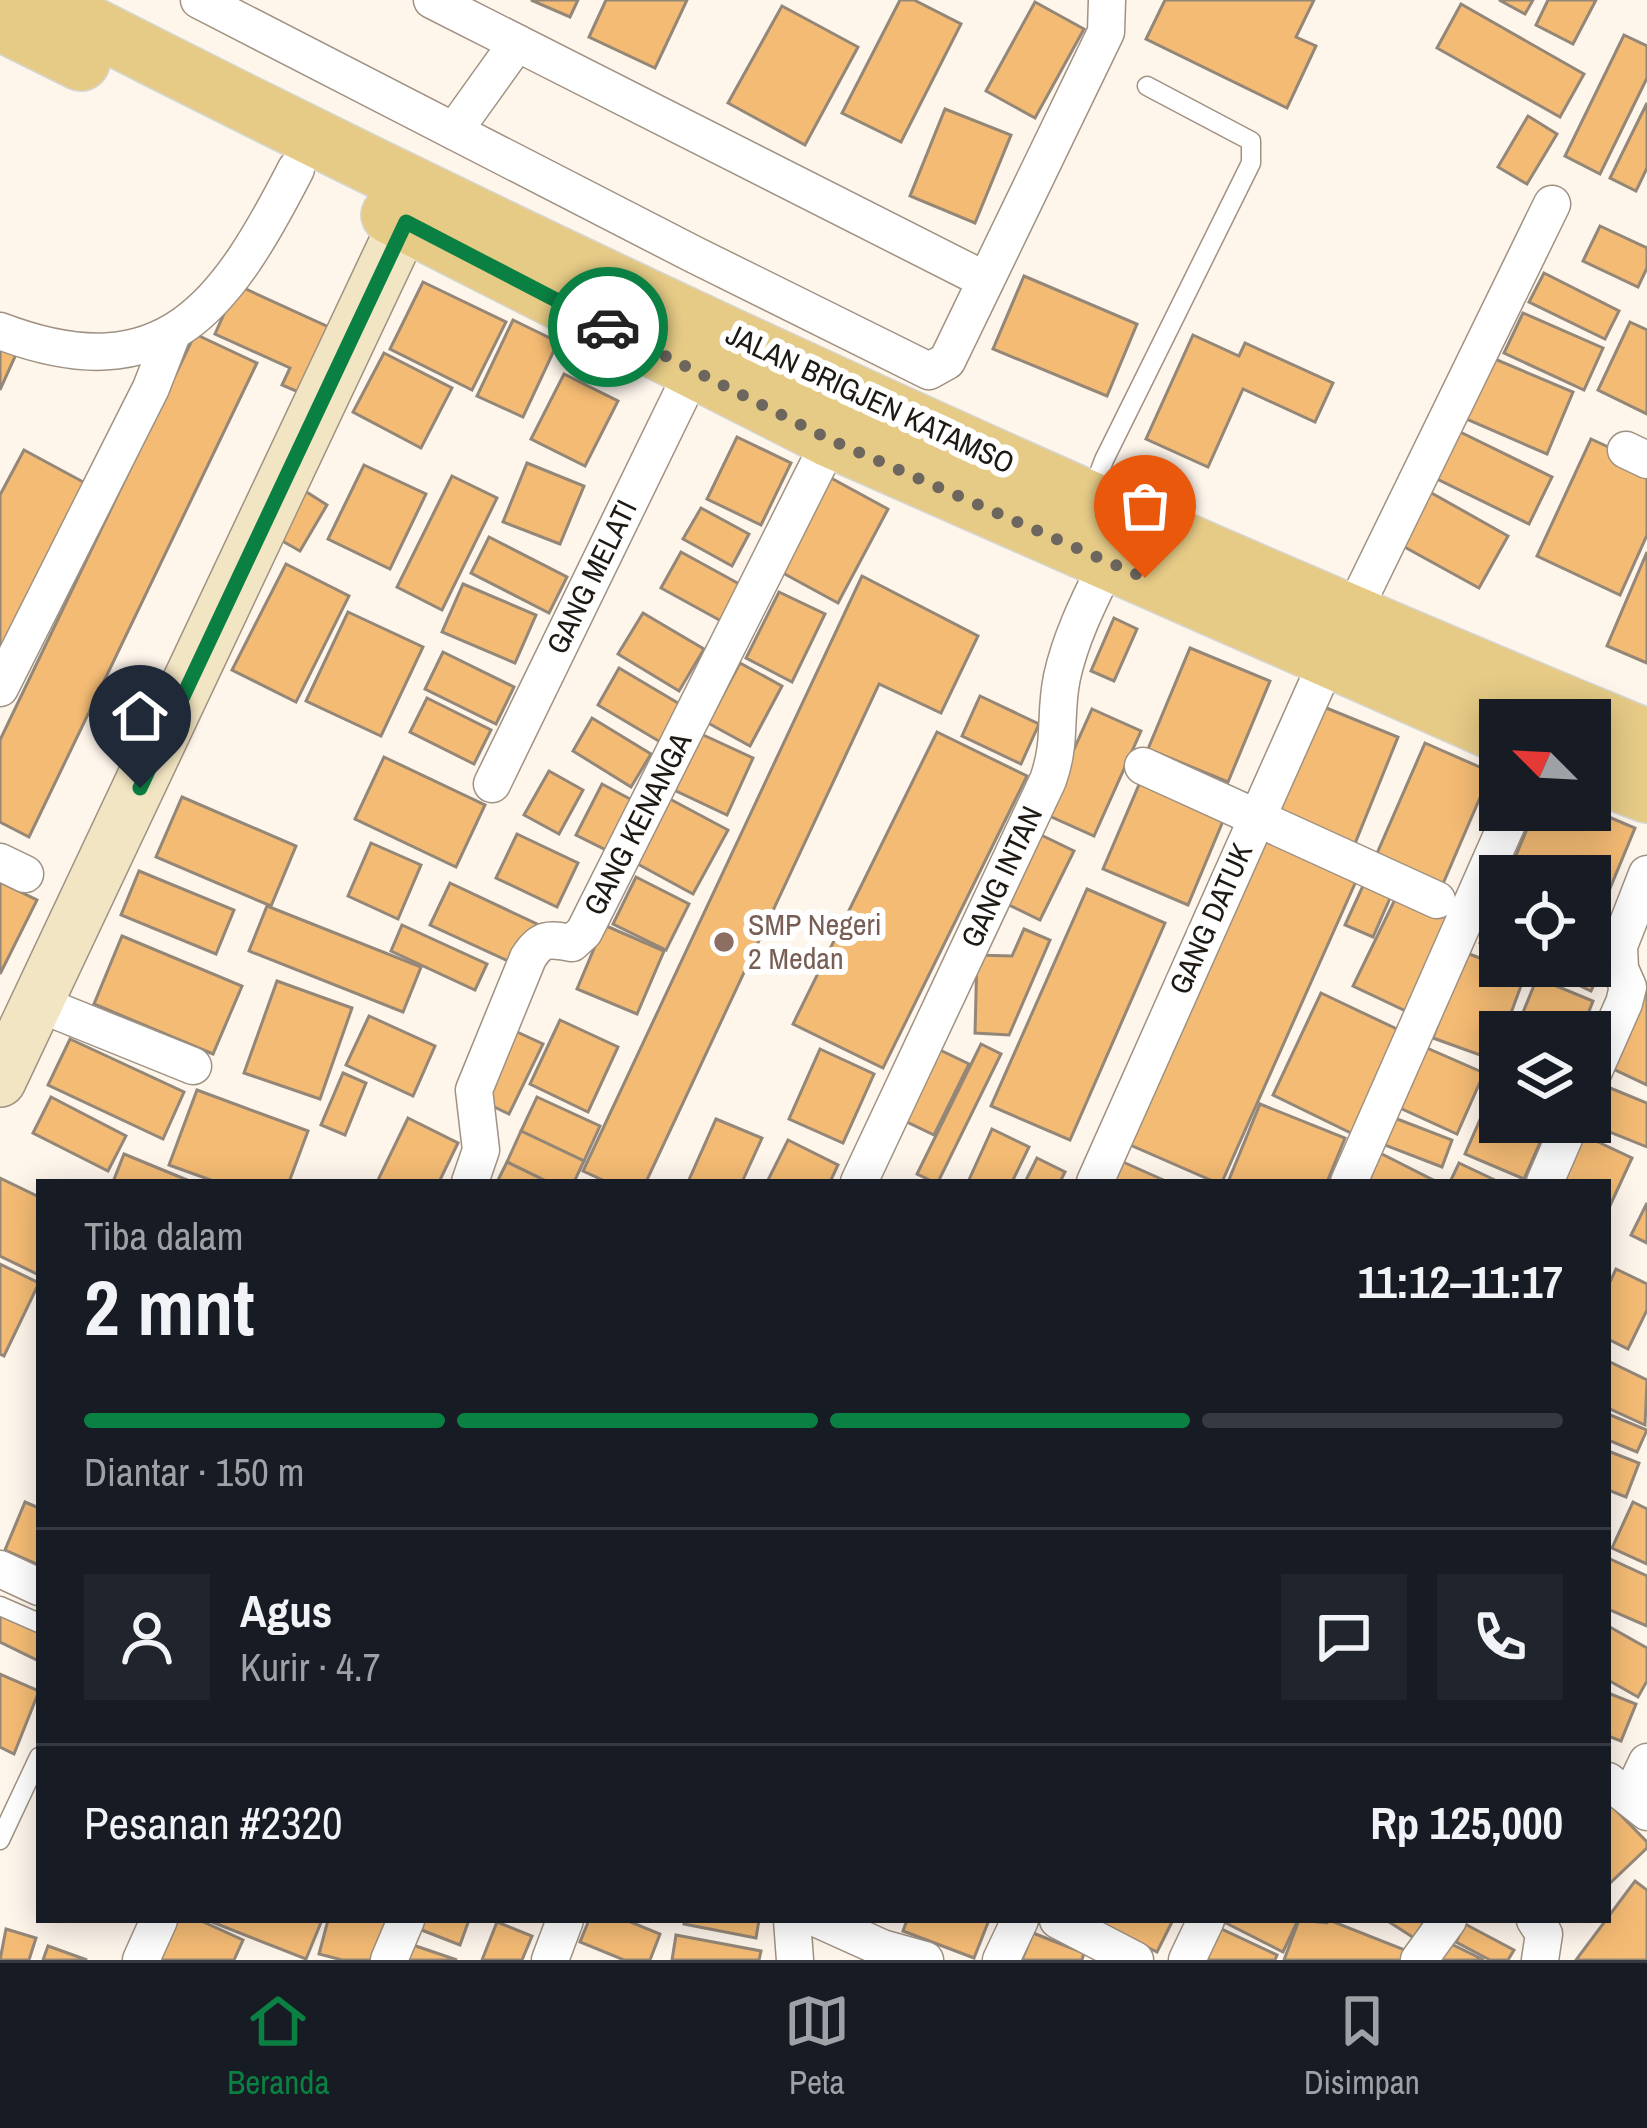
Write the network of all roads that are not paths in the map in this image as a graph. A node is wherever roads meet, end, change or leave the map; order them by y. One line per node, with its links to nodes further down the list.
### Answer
1 (200, 0): 8 (street)
2 (432, 0): 6 (street)
3 (1107, 0): 12 (street)
4 (52, 2): 17 (main road, JALAN BRIGJEN KATAMSO)
5 (0, 22): 9 (main road, JALAN BRIGJEN KATAMSO)
6 (517, 43): 8 (street); 12 (street)
7 (1147, 86): 17 (lane)
8 (454, 131): 12 (street)
9 (296, 170): 11 (main road, JALAN BRIGJEN KATAMSO); 14 (street)
10 (1552, 204): 19 (street, GANG DATUK)
11 (406, 222): 15 (main road, JALAN BRIGJEN KATAMSO); 31 (main road)
12 (985, 280)
13 (0, 331): 14 (street)
14 (172, 334): 20 (street)
15 (693, 371): 16 (main road, JALAN BRIGJEN KATAMSO); 25 (street, GANG MELATI)
16 (831, 440): 18 (main road, JALAN BRIGJEN KATAMSO); 36 (street, GANG KENANGA)
17 (1089, 499): 19 (main road, JALAN BRIGJEN KATAMSO)
18 (1108, 562): 19 (main road, JALAN BRIGJEN KATAMSO); 37 (street, GANG INTAN)
19 (1340, 636): 21 (main road, JALAN BRIGJEN KATAMSO); 22 (main road, JALAN BRIGJEN KATAMSO); 27 (street, GANG DATUK)
20 (0, 688)
21 (1479, 721)
22 (1647, 738)
23 (1143, 766): 27 (street)
24 (1611, 780): 26 (main road)
25 (492, 784)
26 (1647, 794)
27 (1256, 818): 30 (street); 38 (street, GANG DATUK)
28 (1504, 831): 39 (street)
29 (1647, 874): 32 (street)
30 (1437, 901)
31 (37, 1003): 33 (street); 34 (main road)
32 (1611, 1032)
33 (193, 1066)
34 (0, 1081)
35 (1562, 1143): 40 (street)
36 (471, 1179)
37 (860, 1179)
38 (1096, 1179)
39 (1350, 1179)
40 (1546, 1179)
41 (0, 1570): 42 (street)
42 (36, 1586)
43 (0, 1606): 44 (lane)
44 (36, 1622)
45 (1647, 1762): 47 (street)
46 (36, 1763): 48 (lane)
47 (1629, 1796)
48 (0, 1840)
49 (158, 1923): 60 (street)
50 (405, 1923): 61 (street)
51 (564, 1923): 62 (street)
52 (792, 1923): 63 (street)
53 (825, 1923): 59 (street)
54 (1019, 1923): 65 (street)
55 (1064, 1923): 66 (street)
56 (1204, 1923): 67 (street)
57 (1446, 1923): 68 (street)
58 (1536, 1923): 69 (street)
59 (881, 1954): 64 (street)
60 (141, 1960)
61 (389, 1960)
62 (550, 1960)
63 (795, 1960)
64 (925, 1960)
65 (1001, 1960)
66 (1135, 1960)
67 (1186, 1960)
68 (1418, 1960)
69 (1540, 1960)

